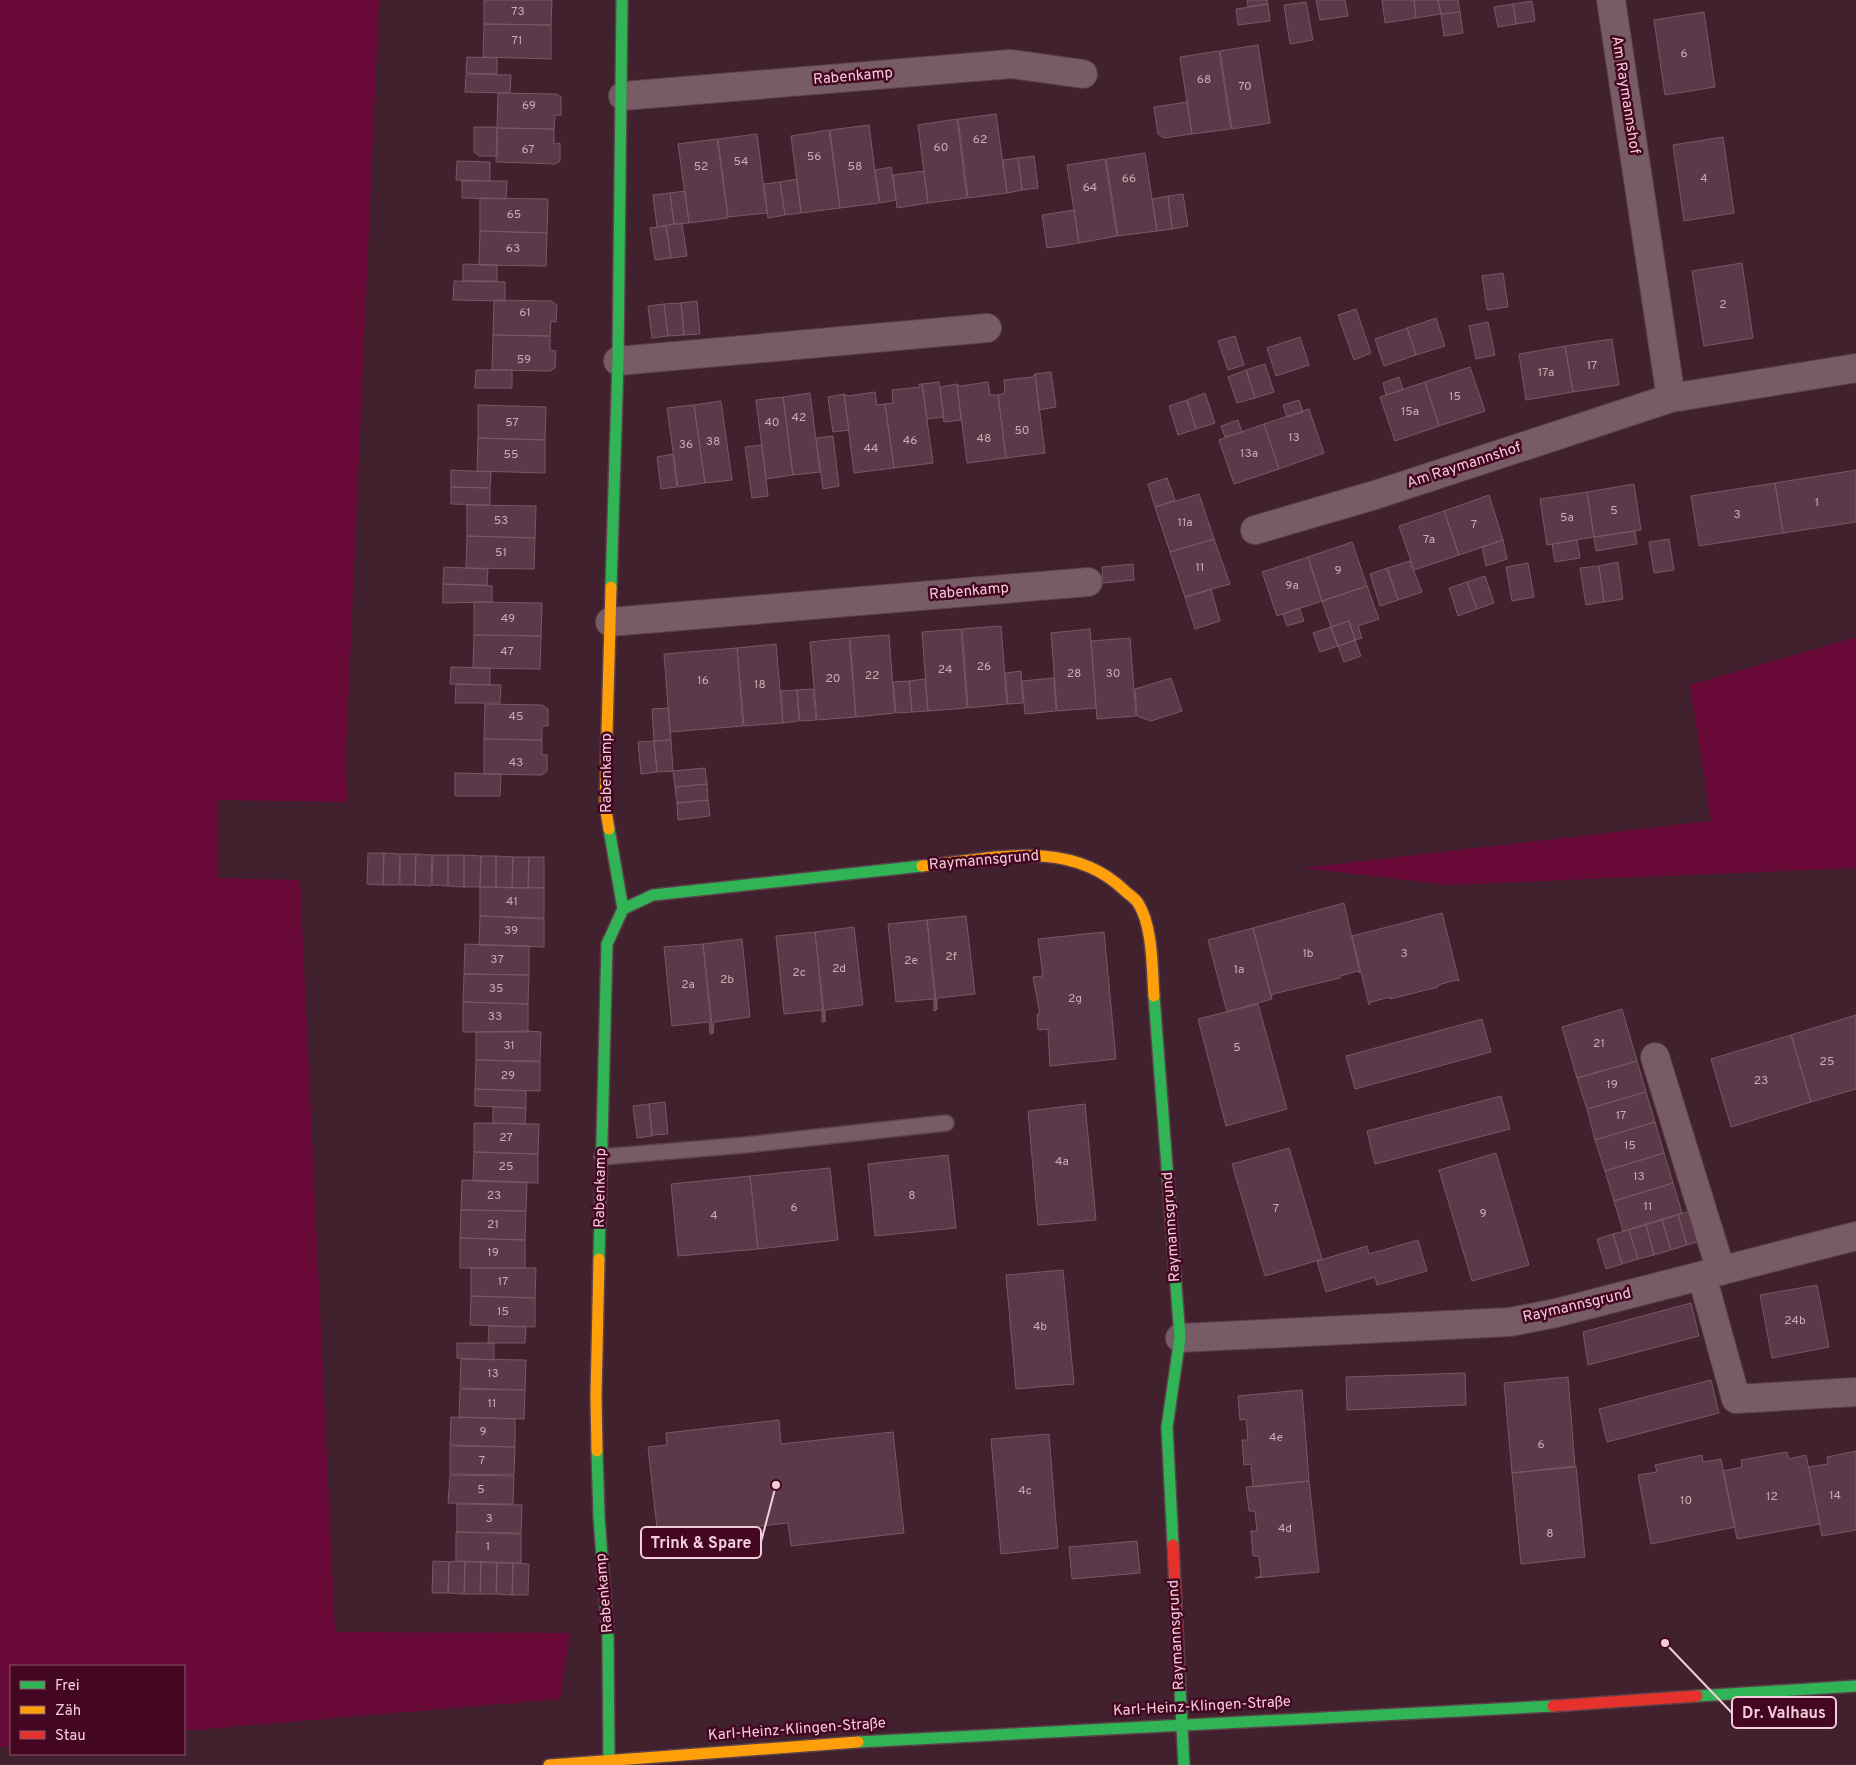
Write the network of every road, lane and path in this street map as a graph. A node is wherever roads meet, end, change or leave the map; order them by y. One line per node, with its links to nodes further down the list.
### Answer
1 (622, 0): 4 (street, Rabenkamp)
2 (1611, 0): 8 (street, Am Raymannshof)
3 (1083, 74): 4 (street, Rabenkamp)
4 (623, 96): 6 (street, Rabenkamp)
5 (987, 328): 6 (street)
6 (618, 361): 11 (street, Rabenkamp)
7 (1856, 368): 8 (street, Am Raymannshof)
8 (1671, 398): 9 (street, Am Raymannshof)
9 (1255, 530)
10 (1088, 582): 11 (street, Rabenkamp)
11 (610, 622): 12 (street, Rabenkamp)
12 (623, 909): 15 (street, Rabenkamp); 18 (street, Raymannsgrund)
13 (1655, 1057): 17 (street)
14 (946, 1122): 15 (lane)
15 (602, 1157): 22 (street, Rabenkamp)
16 (1856, 1236): 17 (street, Raymannsgrund)
17 (1712, 1273): 18 (street, Raymannsgrund); 19 (street)
18 (1180, 1338): 21 (street, Raymannsgrund)
19 (1856, 1392)
20 (1856, 1686): 21 (street, Karl-Heinz-Klingen-Straße)
21 (1181, 1723): 22 (street, Karl-Heinz-Klingen-Straße); 24 (street, Raymannsgrund)
22 (609, 1762): 23 (street, Karl-Heinz-Klingen-Straße)
23 (549, 1765)
24 (1184, 1765)

